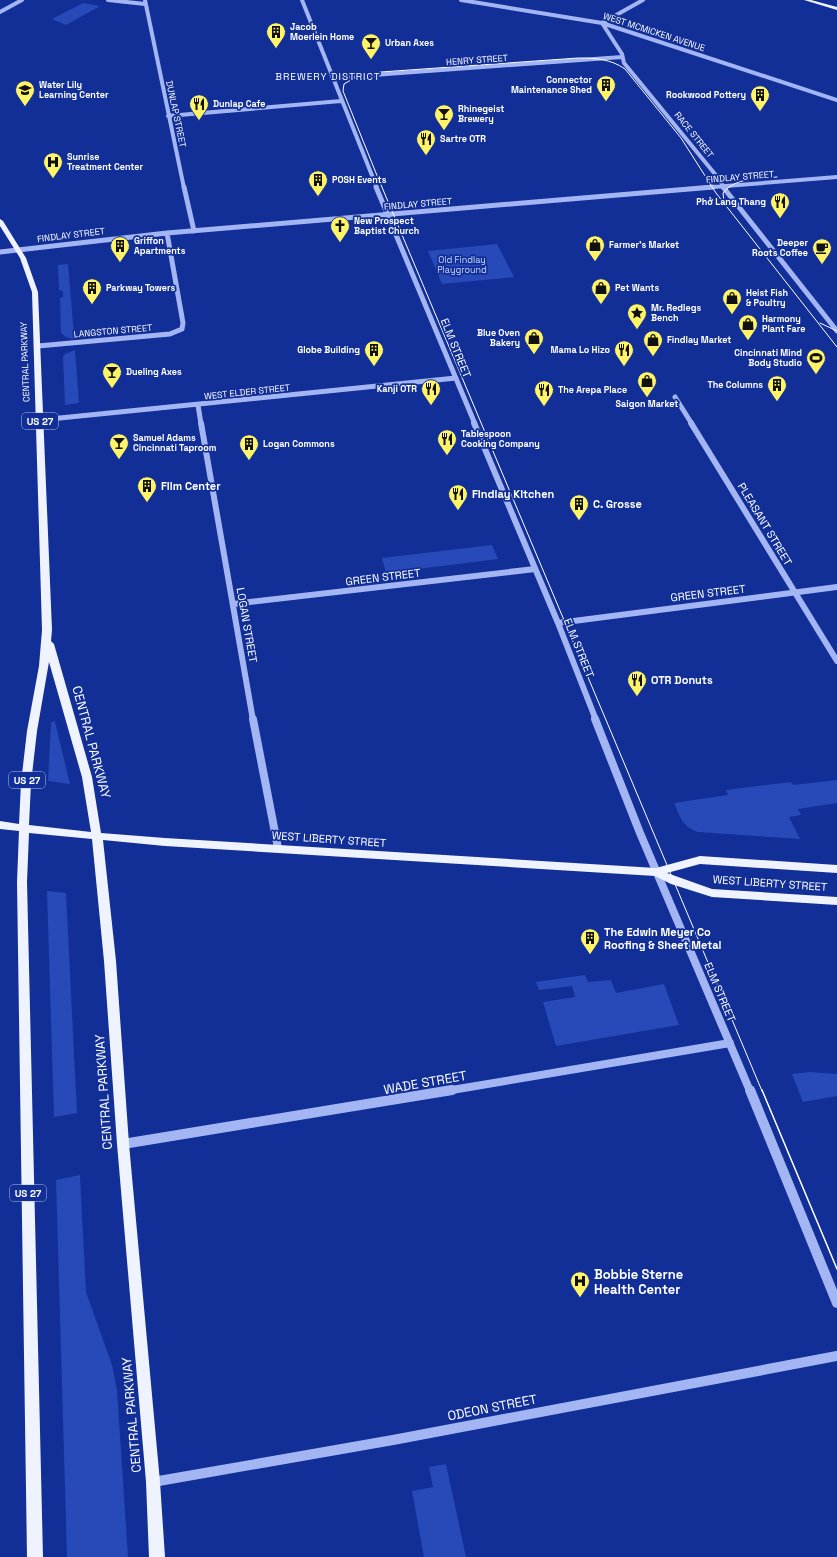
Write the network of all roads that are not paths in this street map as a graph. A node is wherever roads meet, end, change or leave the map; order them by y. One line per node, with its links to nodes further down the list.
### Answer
1 (22, 0): 9 (street)
2 (108, 0): 7 (street)
3 (302, 0): 12 (street, ELM STREET)
4 (461, 0): 10 (street, WEST MCMICKEN AVENUE)
5 (643, 0): 10 (street)
6 (806, 0): 8 (main road)
7 (145, 2): 15 (street, DUNLAP STREET)
8 (837, 10)
9 (0, 12)
10 (602, 23): 11 (street, RACE STREET); 14 (street, WEST MCMICKEN AVENUE)
11 (622, 57): 12 (street, HENRY STREET); 17 (street, RACE STREET)
12 (332, 78): 13 (street, ELM STREET)
13 (341, 100): 15 (street); 18 (street, ELM STREET)
14 (837, 100)
15 (168, 116): 20 (street, DUNLAP STREET)
16 (837, 177): 17 (street, FINDLAY STREET)
17 (722, 186): 18 (street, FINDLAY STREET); 24 (street, RACE STREET)
18 (387, 214): 20 (street, FINDLAY STREET); 26 (street, ELM STREET)
19 (0, 220): 22 (main road, CENTRAL PARKWAY / US 27)
20 (194, 231): 21 (street, FINDLAY STREET)
21 (167, 233): 22 (street, FINDLAY STREET); 25 (street, LANGSTON STREET)
22 (18, 250): 23 (street, FINDLAY STREET); 25 (main road, CENTRAL PARKWAY / US 27)
23 (0, 252)
24 (837, 331)
25 (38, 346): 29 (main road, CENTRAL PARKWAY / US 27)
26 (456, 378): 28 (street, WEST ELDER STREET); 30 (street, ELM STREET)
27 (675, 397): 32 (street, PLEASANT STREET)
28 (198, 405): 29 (street, WEST ELDER STREET); 33 (street, LOGAN STREET)
29 (40, 420): 35 (main road, CENTRAL PARKWAY / US 27)
30 (535, 569): 33 (street, GREEN STREET); 34 (street, ELM STREET)
31 (837, 587): 32 (street, GREEN STREET)
32 (795, 592): 34 (street, GREEN STREET); 36 (street, PLEASANT STREET)
33 (233, 604): 40 (street, LOGAN STREET)
34 (558, 623): 42 (street, ELM STREET)
35 (47, 630): 38 (main road, CENTRAL PARKWAY / US 27); 39 (main road, CENTRAL PARKWAY / US 27)
36 (837, 661)
37 (0, 825): 38 (main road, WEST LIBERTY STREET)
38 (24, 828): 39 (main road, WEST LIBERTY STREET); 49 (main road, CENTRAL PARKWAY / US 27)
39 (98, 837): 40 (main road, WEST LIBERTY STREET); 45 (main road, CENTRAL PARKWAY / US 27)
40 (278, 848): 42 (main road, WEST LIBERTY STREET)
41 (837, 869): 42 (main road, WEST LIBERTY STREET)
42 (656, 872): 43 (main road, WEST LIBERTY STREET); 44 (street, ELM STREET)
43 (837, 901)
44 (730, 1043): 45 (street, WADE STREET); 46 (street, ELM STREET)
45 (123, 1144): 48 (main road, CENTRAL PARKWAY / US 27)
46 (837, 1303)
47 (837, 1356): 48 (street, ODEON STREET)
48 (152, 1482): 50 (main road, CENTRAL PARKWAY / US 27)
49 (35, 1557)
50 (157, 1557)

